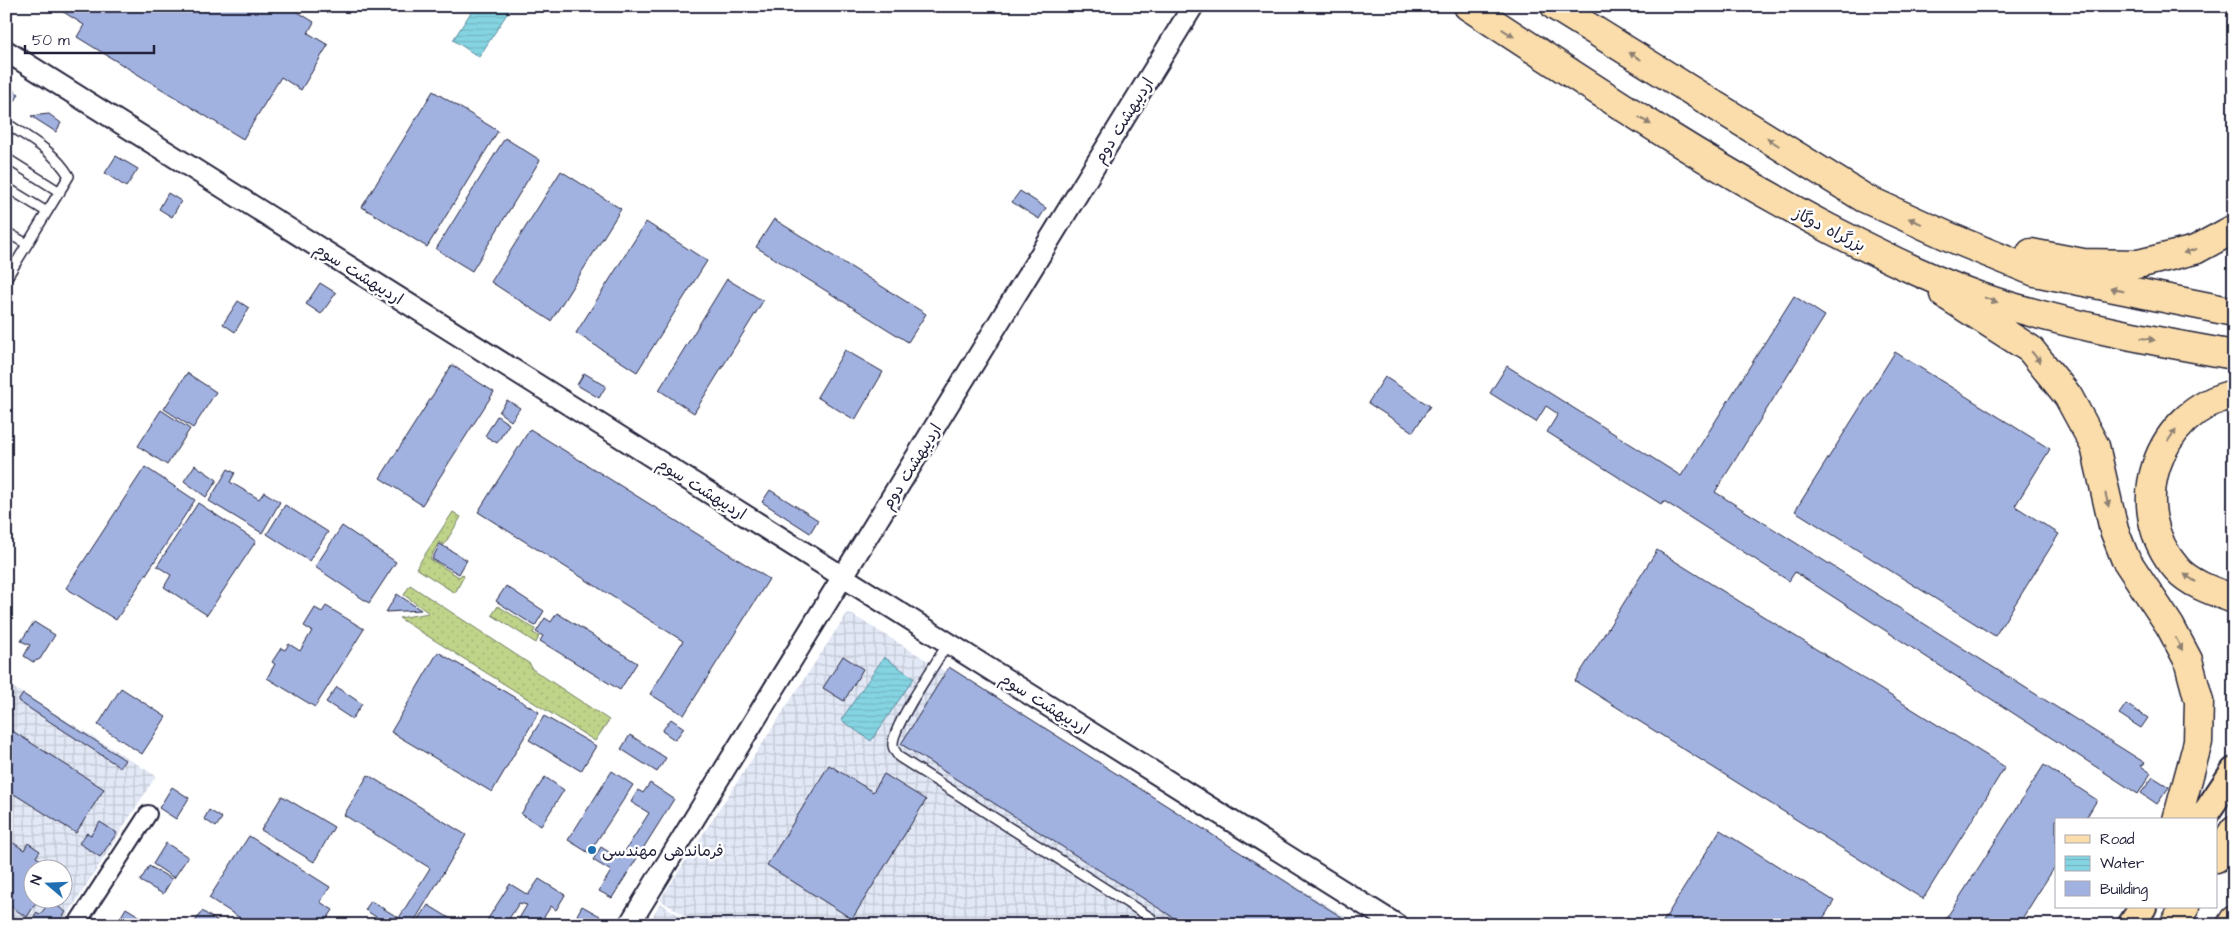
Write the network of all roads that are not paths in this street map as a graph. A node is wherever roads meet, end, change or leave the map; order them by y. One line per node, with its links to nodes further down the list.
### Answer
1 (1193, 6): 19 (street, اردیبهشت دوم)
2 (1468, 6): 14 (highway, بزرگراه دوگاز, one-way to 14)
3 (1555, 6): 12 (highway, one-way to 3)
4 (6, 51): 19 (street, اردیبهشت سوم)
5 (6, 123): 8 (lane)
6 (6, 158): 8 (lane)
7 (6, 187): 9 (lane)
8 (60, 192): 9 (lane)
9 (47, 212): 13 (lane)
10 (2234, 229): 12 (highway, one-way to 12)
11 (6, 232): 13 (lane)
12 (1952, 238): 16 (highway, one-way to 12)
13 (27, 244): 15 (lane)
14 (1895, 262): 17 (highway, بزرگراه دوگاز, one-way to 17); 24 (highway, one-way to 24)
15 (6, 278)
16 (2234, 312)
17 (2234, 355)
18 (2234, 394): 20 (highway, one-way to 18)
19 (843, 577): 21 (street, اردیبهشت سوم); 33 (street, اردیبهشت دوم)
20 (2234, 599)
21 (948, 643): 30 (lane); 34 (street, اردیبهشت سوم)
22 (2234, 771): 25 (main road)
23 (148, 814): 32 (street)
24 (2178, 818)
25 (2202, 818)
26 (2234, 830): 27 (highway)
27 (2218, 855)
28 (2142, 908): 35 (main road)
29 (2184, 908): 36 (highway)
30 (1151, 918)
31 (2234, 920): 37 (highway)
32 (76, 925)
33 (629, 925)
34 (1397, 925)
35 (2131, 925)
36 (2174, 925)
37 (2231, 925)

